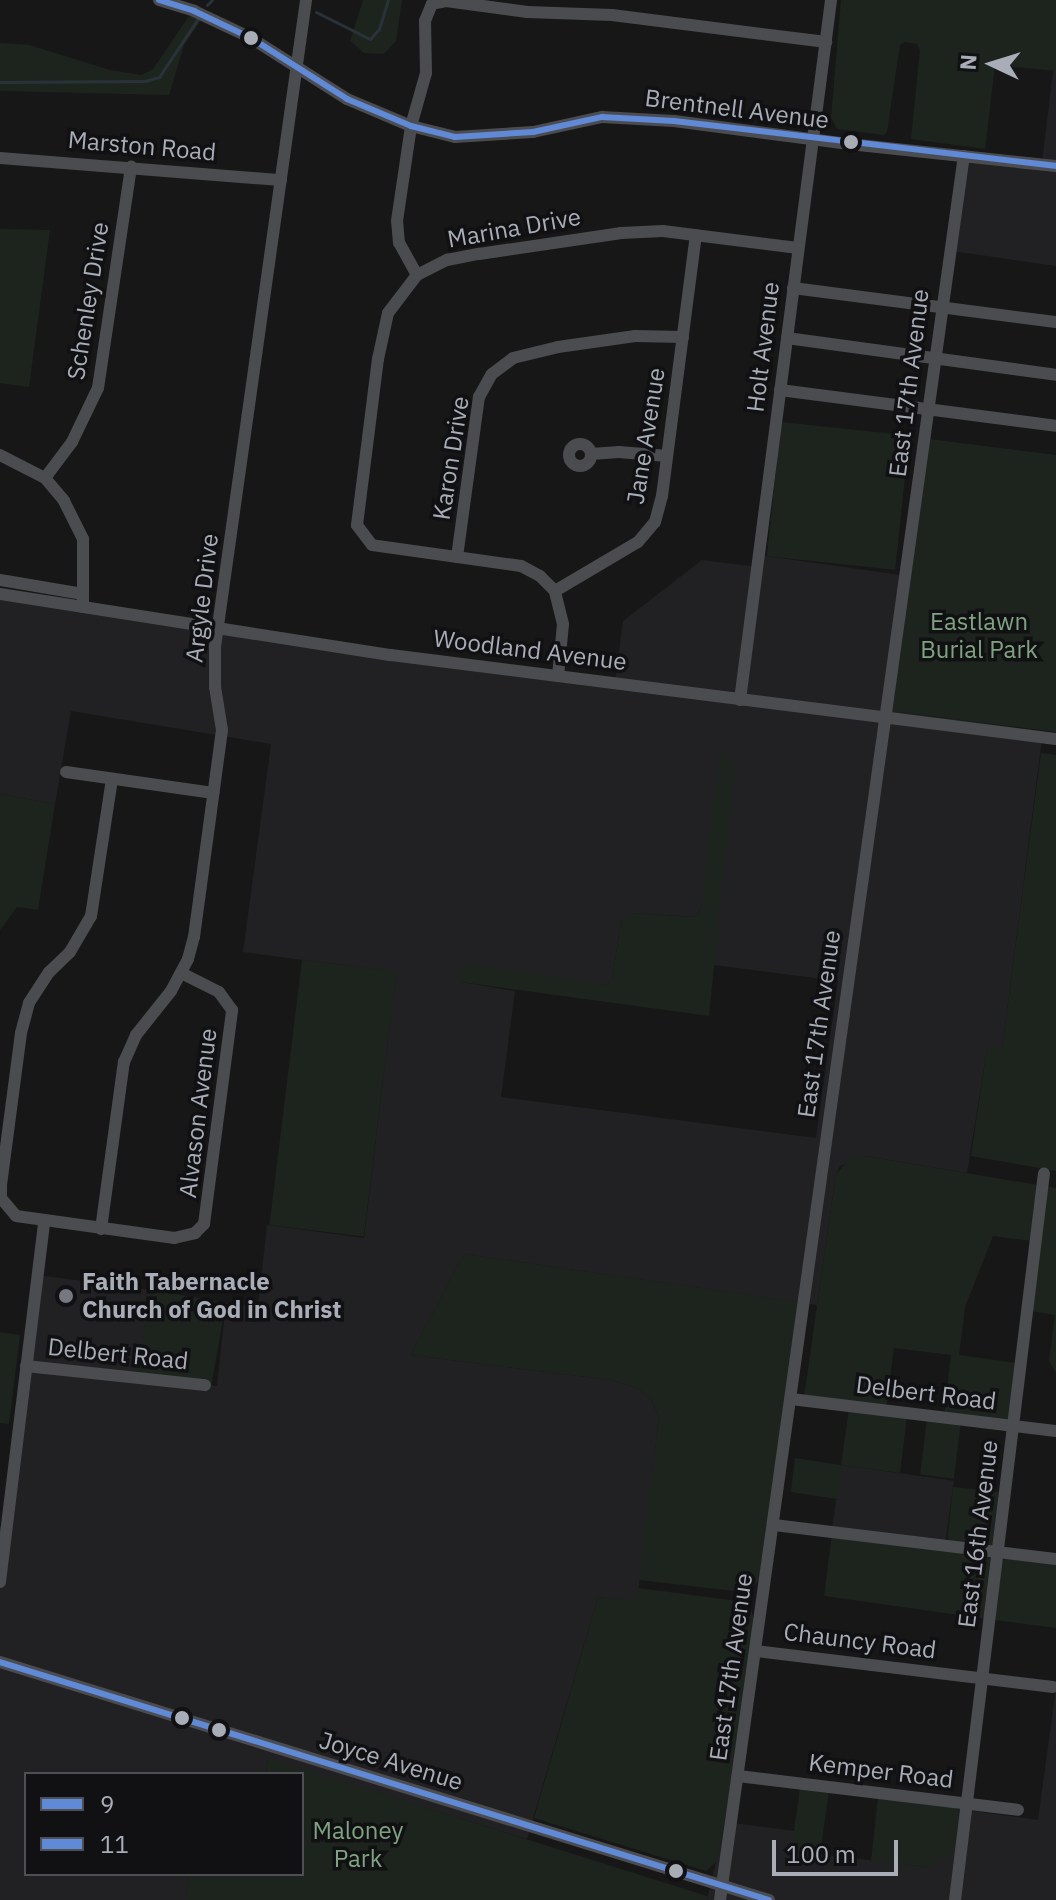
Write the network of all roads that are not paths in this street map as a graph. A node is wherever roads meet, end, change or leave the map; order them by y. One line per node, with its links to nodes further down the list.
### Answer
1 (159, 0): 5 (street, Brentnell Avenue)
2 (306, 0): 5 (street, Argyle Drive)
3 (831, 0): 4 (street, Holt Avenue)
4 (826, 42): 6 (street); 7 (street, Holt Avenue)
5 (297, 67): 6 (street, Brentnell Avenue); 12 (street, Argyle Drive)
6 (411, 126): 7 (street, Brentnell Avenue); 15 (street)
7 (813, 140): 8 (street, Brentnell Avenue); 14 (street, Holt Avenue)
8 (964, 156): 11 (street, Brentnell Avenue); 17 (street, East 17th Avenue)
9 (0, 158): 10 (street, Marston Road)
10 (131, 166): 12 (street, Marston Road); 29 (street, Schenley Drive)
11 (1056, 166)
12 (281, 180): 35 (street, Argyle Drive)
13 (696, 235): 14 (street, Marina Drive); 15 (street, Marina Drive); 19 (street, Jane Avenue)
14 (798, 248): 16 (street, Holt Avenue)
15 (417, 275): 30 (street, Marina Drive)
16 (793, 288): 17 (street); 20 (street, Holt Avenue)
17 (941, 306): 18 (street); 21 (street, East 17th Avenue)
18 (1056, 322)
19 (683, 337): 28 (street, Jane Avenue); 30 (street, Karon Drive)
20 (787, 338): 21 (street); 23 (street, Holt Avenue)
21 (935, 359): 22 (street); 24 (street, East 17th Avenue)
22 (1056, 375)
23 (780, 390): 24 (street); 37 (street, Holt Avenue)
24 (929, 410): 25 (street); 38 (street, East 17th Avenue)
25 (1056, 426)
26 (591, 454): 28 (street)
27 (0, 455): 29 (street)
28 (667, 456): 32 (street, Jane Avenue)
29 (45, 478): 34 (street)
30 (457, 557): 32 (street)
31 (0, 580): 34 (street)
32 (555, 591): 36 (street)
33 (0, 594): 34 (street, Woodland Avenue)
34 (83, 600): 35 (street, Woodland Avenue)
35 (218, 630): 36 (street, Woodland Avenue); 42 (street, Argyle Drive)
36 (558, 676): 37 (street, Woodland Avenue)
37 (740, 700): 38 (street, Woodland Avenue)
38 (885, 717): 39 (street, Woodland Avenue); 49 (street, East 17th Avenue)
39 (1056, 739)
40 (66, 772): 41 (street)
41 (112, 779): 42 (street); 45 (street)
42 (214, 793): 43 (street, Argyle Drive)
43 (181, 973): 46 (street, Argyle Drive); 46 (street, Alvason Avenue)
44 (1044, 1173): 50 (street, East 16th Avenue)
45 (44, 1222): 46 (street); 47 (street)
46 (101, 1229)
47 (26, 1366): 48 (street, Delbert Road); 55 (street)
48 (205, 1385)
49 (791, 1399): 50 (street, Delbert Road); 52 (street, East 17th Avenue)
50 (1013, 1426): 51 (street, Delbert Road); 53 (street, East 16th Avenue)
51 (1056, 1431)
52 (774, 1525): 53 (street); 56 (street, East 17th Avenue)
53 (998, 1552): 54 (street); 58 (street, East 16th Avenue)
54 (1056, 1559)
55 (0, 1582)
56 (756, 1651): 58 (street, Chauncy Road); 60 (street, East 17th Avenue)
57 (0, 1662): 63 (street, Joyce Avenue)
58 (982, 1678): 59 (street, Chauncy Road); 61 (street, East 16th Avenue)
59 (1053, 1687)
60 (738, 1776): 61 (street, Kemper Road); 63 (street, East 17th Avenue)
61 (967, 1804): 62 (street, Kemper Road); 65 (street, East 16th Avenue)
62 (1018, 1810)
63 (721, 1893): 64 (street, Joyce Avenue)
64 (769, 1900)
65 (955, 1900)

